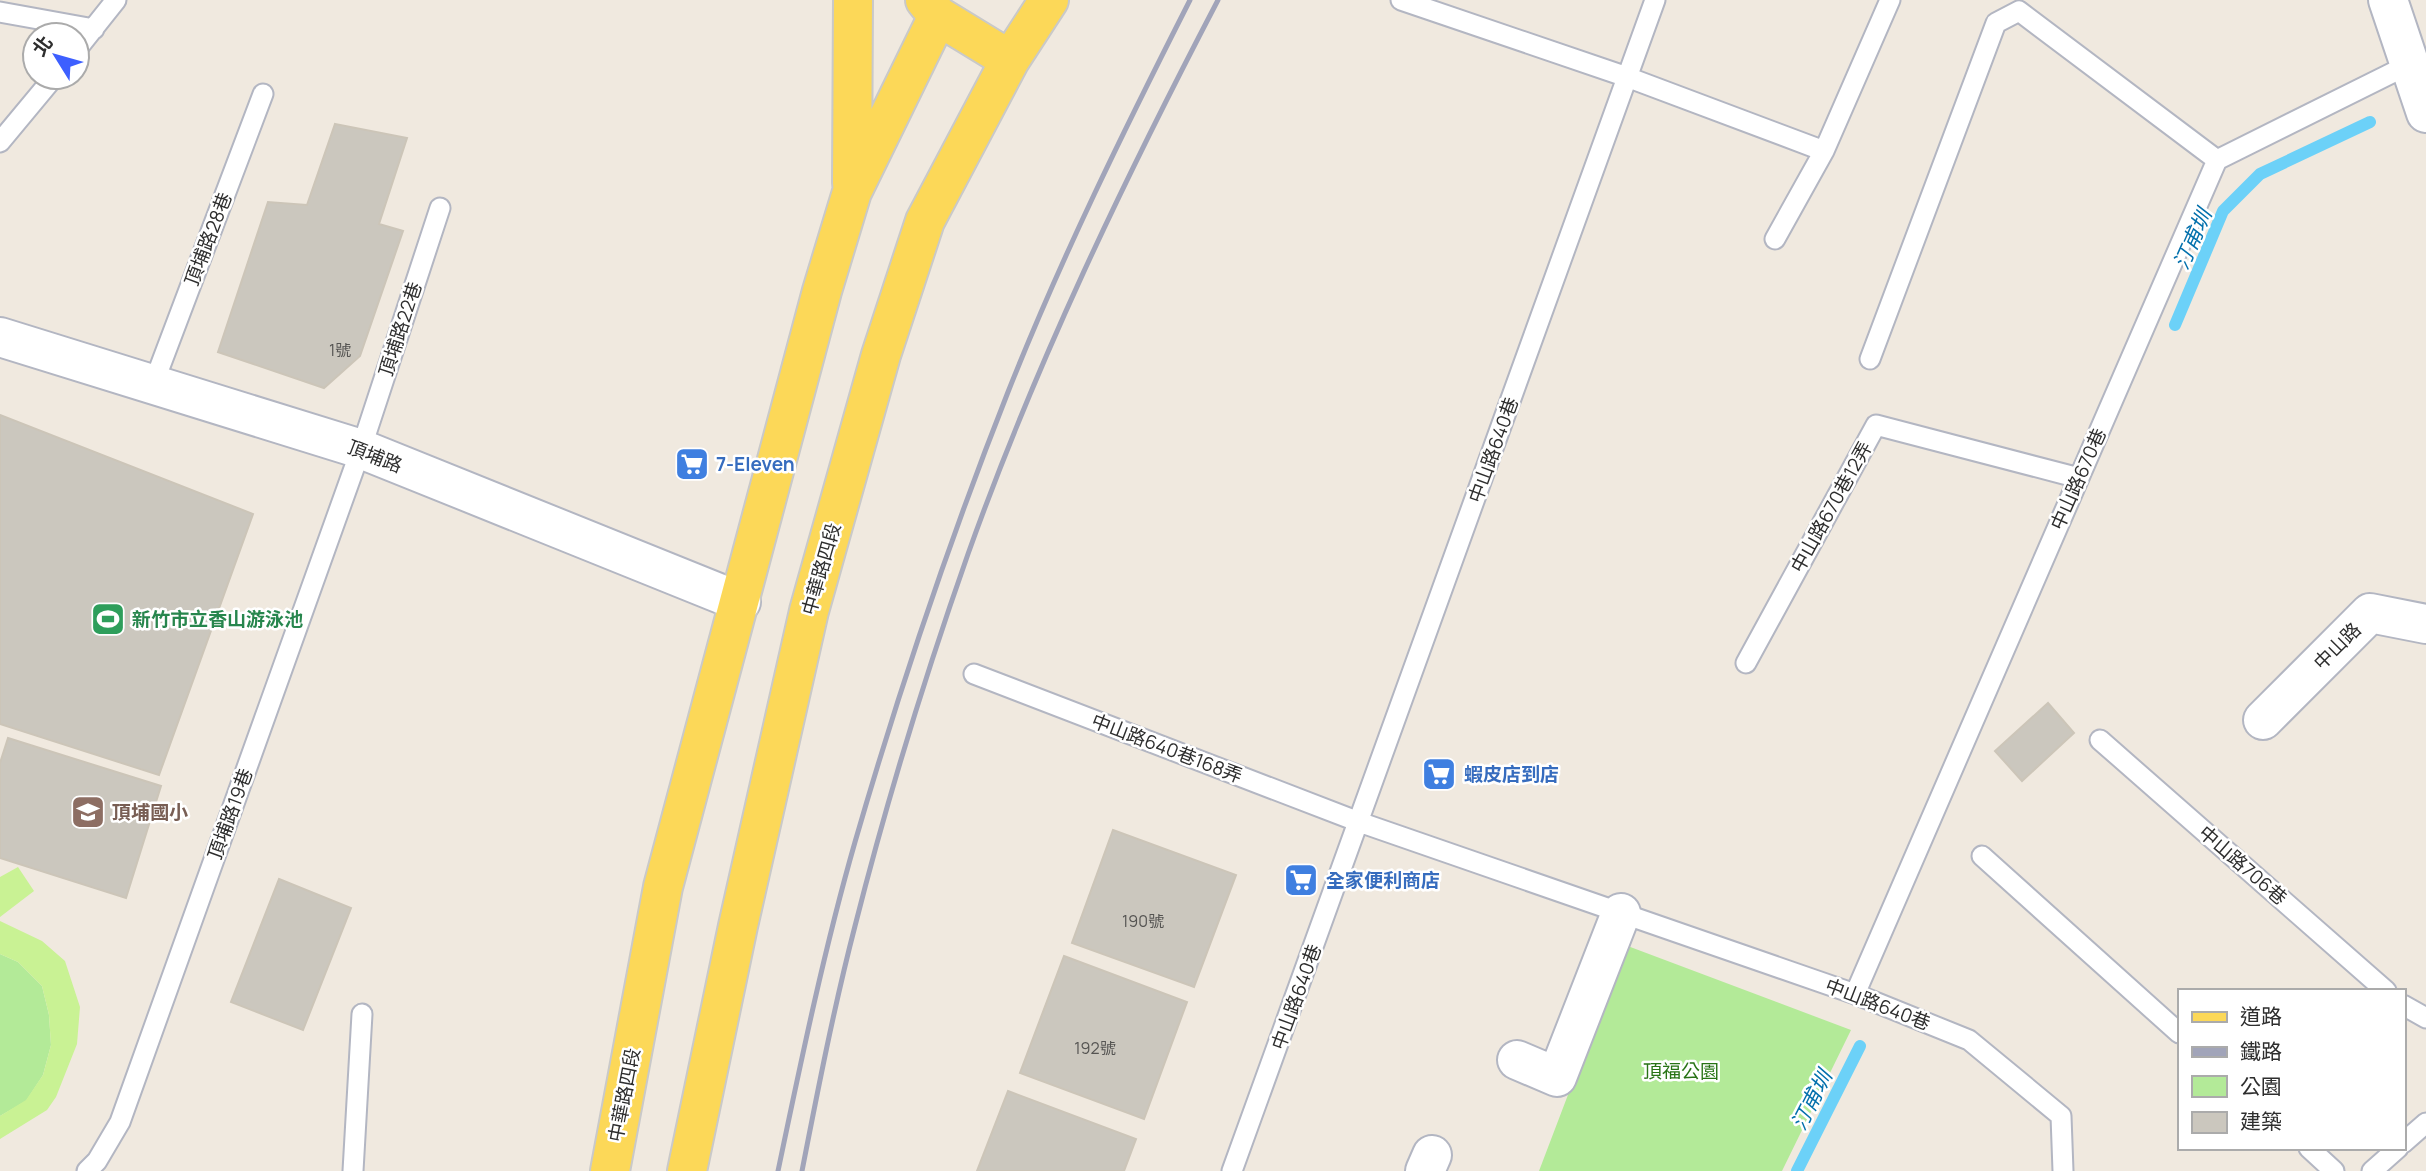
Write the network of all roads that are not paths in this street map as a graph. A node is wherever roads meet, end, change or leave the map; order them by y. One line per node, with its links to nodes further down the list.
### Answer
1 (116, 0): 10 (lane)
2 (853, 0): 21 (main road)
3 (1049, 0): 12 (main road, 中華路四段)
4 (1401, 0): 14 (lane)
5 (1655, 0): 14 (lane, 中山路640巷)
6 (1890, 0): 19 (lane)
7 (2388, 0): 13 (street)
8 (931, 8): 12 (main road); 21 (main road, 中華路四段)
9 (0, 12): 10 (lane)
10 (94, 29): 11 (lane)
11 (91, 33)
12 (1010, 60): 52 (main road, 中華路四段)
13 (2408, 65): 17 (street); 20 (lane)
14 (1627, 77): 19 (lane); 35 (lane, 中山路640巷)
15 (42, 91): 18 (lane)
16 (263, 94): 26 (lane, 頂埔路28巷)
17 (2426, 113)
18 (0, 142)
19 (1824, 151): 23 (lane)
20 (2217, 160): 25 (lane); 28 (lane, 中山路670巷)
21 (852, 192): 29 (main road, 中華路四段)
22 (440, 208): 27 (lane, 頂埔路22巷)
23 (1775, 239)
24 (0, 337): 26 (street, 頂埔路)
25 (1870, 359)
26 (153, 385): 27 (street, 頂埔路)
27 (361, 449): 29 (street, 頂埔路); 49 (lane, 頂埔路19巷)
28 (2079, 478): 31 (lane, 中山路670巷12弄); 39 (lane, 中山路670巷)
29 (741, 602): 51 (main road, 中華路四段)
30 (2426, 624): 33 (street, 中山路)
31 (1746, 663)
32 (974, 674): 35 (lane, 中山路640巷168弄)
33 (2263, 720)
34 (2100, 740): 38 (lane, 中山路706巷)
35 (1359, 822): 37 (lane, 中山路640巷); 53 (lane, 中山路640巷)
36 (1982, 856): 43 (lane)
37 (1621, 913): 39 (lane, 中山路640巷); 44 (street)
38 (2384, 989)
39 (1855, 994): 54 (lane, 中山路640巷)
40 (2405, 1007): 42 (lane)
41 (362, 1014): 50 (lane)
42 (2426, 1018)
43 (2178, 1032)
44 (1517, 1060)
45 (2426, 1124): 46 (lane)
46 (2405, 1141)
47 (2311, 1150): 55 (lane)
48 (2396, 1150): 56 (lane)
49 (87, 1171)
50 (353, 1171)
51 (610, 1171)
52 (687, 1171)
53 (1232, 1171)
54 (2063, 1171)
55 (2334, 1171)
56 (2372, 1171)

